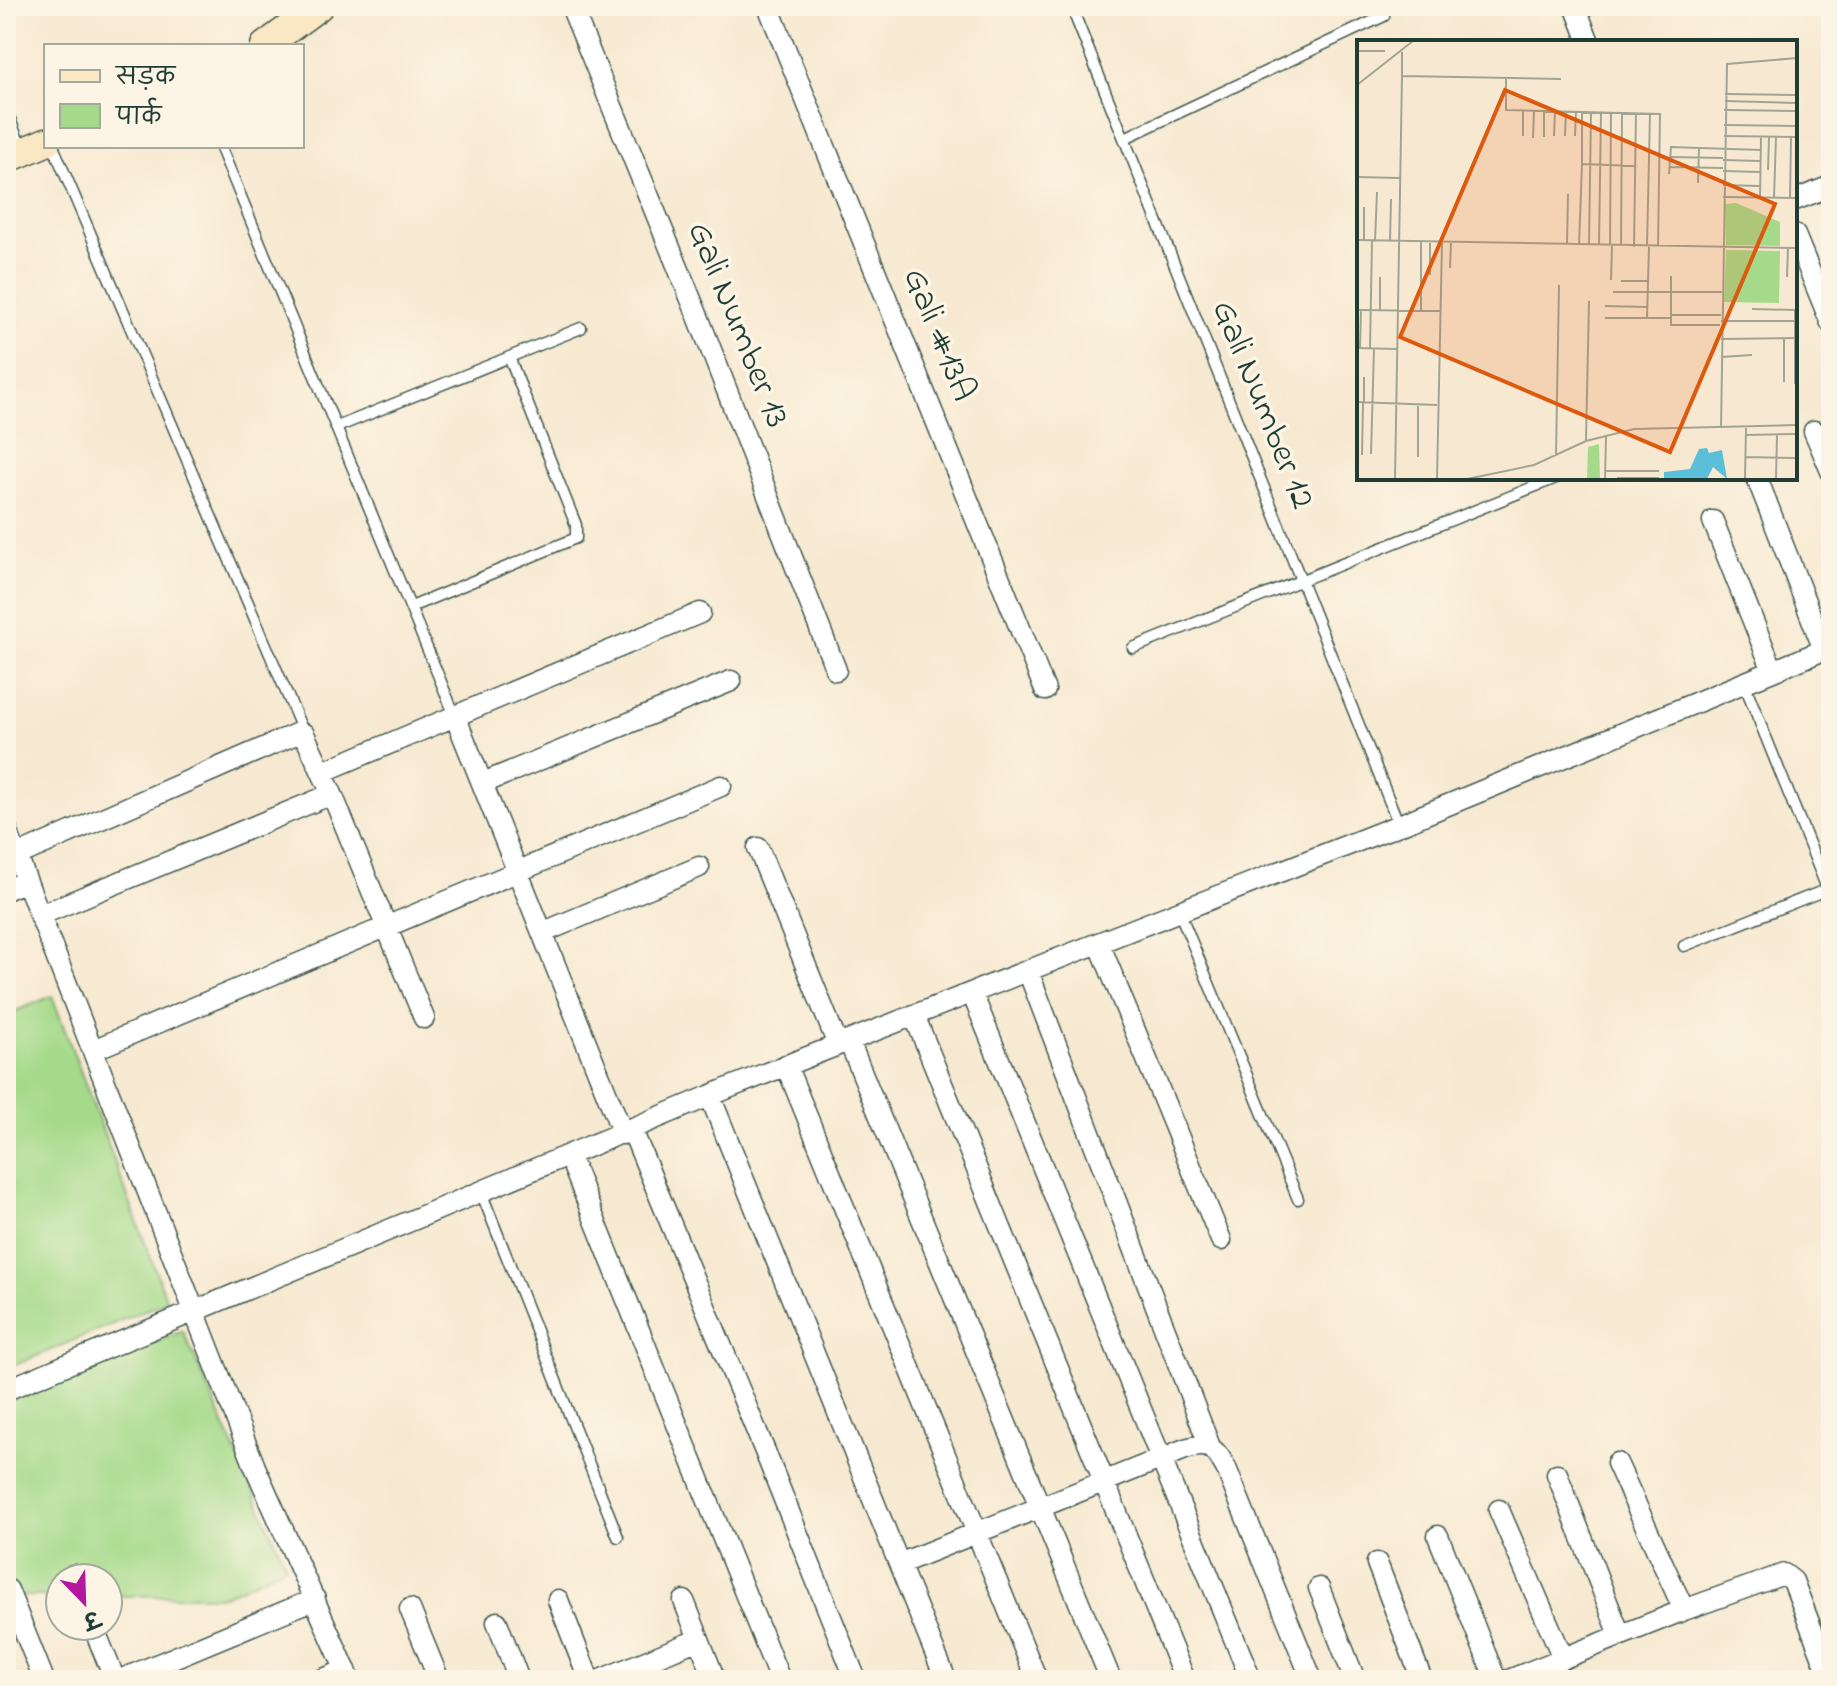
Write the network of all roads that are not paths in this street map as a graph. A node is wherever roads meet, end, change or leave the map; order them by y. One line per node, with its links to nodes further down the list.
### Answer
1 (319, 6): 8 (main road)
2 (571, 6): 31 (street, Gali Number 13)
3 (768, 6): 35 (street, Gali #13A)
4 (1071, 6): 10 (lane, Gali Number 12)
5 (1575, 6): 7 (street)
6 (1384, 16): 10 (lane)
7 (1588, 40)
8 (268, 44)
9 (6, 109): 13 (lane)
10 (1125, 138): 26 (lane, Gali Number 12)
11 (54, 148): 37 (lane)
12 (221, 148): 20 (lane)
13 (25, 151)
14 (1831, 186): 15 (street)
15 (1797, 199)
16 (1797, 240): 17 (street)
17 (1831, 323)
18 (581, 328): 19 (lane)
19 (509, 357): 20 (lane); 27 (lane)
20 (337, 427): 27 (lane)
21 (1814, 431): 22 (street)
22 (1831, 471)
23 (1551, 480): 26 (lane)
24 (1758, 480): 30 (street)
25 (1713, 521): 32 (street)
26 (1301, 580): 29 (lane); 42 (lane, Gali Number 12)
27 (411, 607): 36 (lane)
28 (700, 613): 36 (street)
29 (1133, 648)
30 (1827, 648): 32 (street)
31 (836, 670)
32 (1773, 671): 34 (street)
33 (731, 681): 39 (street)
34 (1744, 683): 42 (street); 50 (lane)
35 (1045, 690)
36 (455, 716): 38 (street); 39 (street)
37 (304, 734): 38 (street); 45 (street)
38 (322, 772): 41 (street)
39 (483, 783): 47 (street)
40 (721, 786): 47 (street)
41 (332, 794): 52 (street); 53 (street)
42 (1399, 825): 51 (street)
43 (6, 828): 45 (street)
44 (758, 848): 61 (street)
45 (18, 855): 48 (street)
46 (699, 867): 54 (street)
47 (519, 871): 53 (street); 54 (street)
48 (26, 881): 49 (street); 52 (street)
49 (6, 890)
50 (1829, 894): 56 (lane)
51 (1179, 911): 55 (street); 68 (lane)
52 (40, 915): 62 (street)
53 (386, 927): 60 (street); 62 (street)
54 (544, 932): 65 (street)
55 (1099, 943): 57 (street); 69 (street)
56 (1684, 946)
57 (1028, 971): 58 (street); 72 (street)
58 (972, 993): 59 (street); 73 (street)
59 (914, 1015): 61 (street); 76 (street)
60 (424, 1018)
61 (844, 1043): 63 (street); 77 (street)
62 (93, 1050): 70 (street)
63 (786, 1065): 64 (street); 79 (street)
64 (710, 1096): 65 (street); 83 (street)
65 (627, 1132): 66 (street); 108 (street)
66 (569, 1156): 67 (street); 107 (street)
67 (481, 1192): 70 (street); 81 (lane)
68 (1298, 1199)
69 (1221, 1240)
70 (196, 1312): 71 (street); 86 (street)
71 (6, 1390)
72 (1210, 1447): 73 (street); 114 (street)
73 (1161, 1459): 76 (street); 113 (street)
74 (1617, 1463): 90 (street)
75 (1557, 1474): 92 (street)
76 (1105, 1481): 77 (street); 112 (street)
77 (1040, 1507): 79 (street); 111 (street)
78 (1499, 1510): 96 (street)
79 (978, 1533): 83 (street); 110 (street)
80 (1438, 1536): 117 (street)
81 (618, 1537)
82 (1377, 1563): 116 (street)
83 (899, 1564): 109 (street)
84 (1319, 1588): 115 (street)
85 (8, 1590): 99 (street)
86 (315, 1599): 97 (street); 100 (street)
87 (558, 1600): 104 (street)
88 (684, 1601): 93 (street)
89 (410, 1609): 102 (street)
90 (1684, 1610): 92 (street); 95 (street)
91 (497, 1622): 103 (street)
92 (1620, 1635): 96 (street)
93 (699, 1639): 105 (street); 106 (street)
94 (100, 1642): 100 (street)
95 (1826, 1652): 98 (street)
96 (1563, 1658): 118 (street)
97 (348, 1675): 101 (street)
98 (1831, 1679)
99 (44, 1680)
100 (118, 1680)
101 (321, 1680)
102 (439, 1680)
103 (519, 1680)
104 (589, 1680)
105 (600, 1680)
106 (715, 1680)
107 (780, 1680)
108 (856, 1680)
109 (946, 1680)
110 (1037, 1680)
111 (1111, 1680)
112 (1185, 1680)
113 (1251, 1680)
114 (1312, 1680)
115 (1355, 1680)
116 (1422, 1680)
117 (1496, 1680)
118 (1509, 1680)

